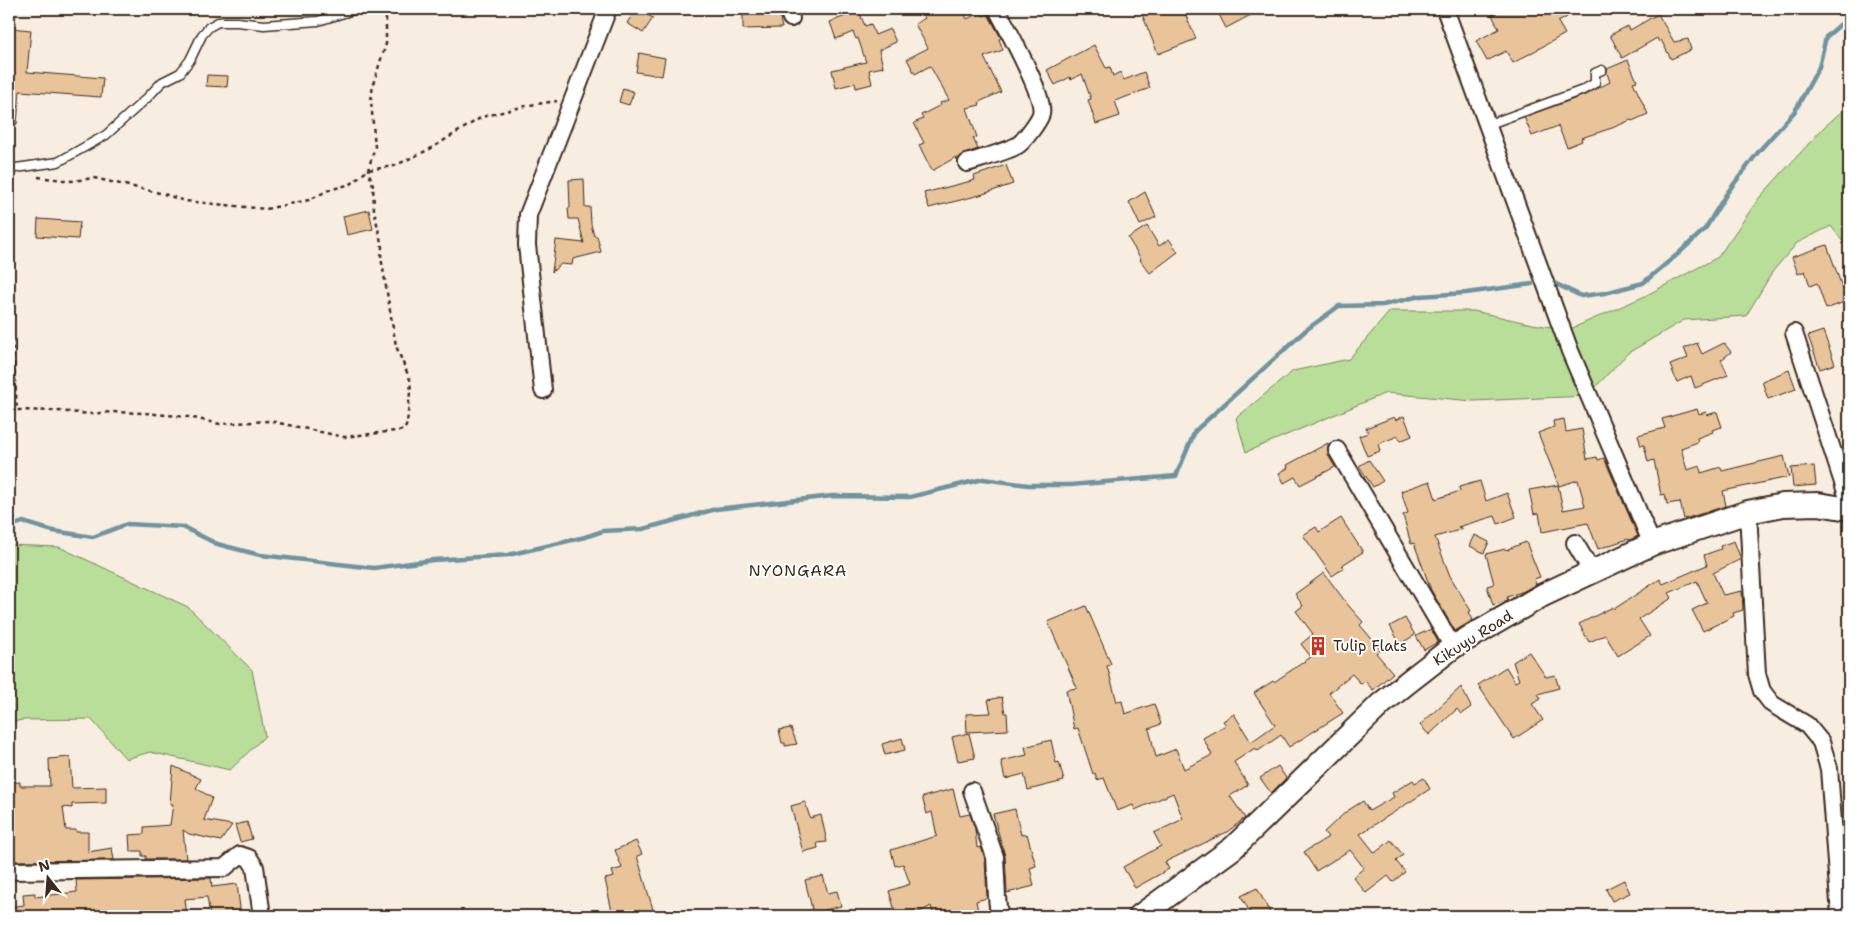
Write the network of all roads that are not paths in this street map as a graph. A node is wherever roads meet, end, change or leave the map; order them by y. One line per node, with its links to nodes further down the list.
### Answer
1 (357, 9): 8 (lane)
2 (608, 9): 10 (street)
3 (997, 9): 7 (street)
4 (1445, 9): 6 (street)
5 (1602, 70): 6 (lane)
6 (1487, 125): 16 (street)
7 (967, 163)
8 (10, 170)
9 (1794, 333): 12 (street)
10 (543, 390)
11 (1336, 450): 18 (street)
12 (1849, 501)
13 (1849, 509): 14 (main road, Kikuyu Road)
14 (1748, 512): 16 (main road, Kikuyu Road); 24 (street)
15 (1576, 543): 17 (street)
16 (1652, 544): 17 (main road, Kikuyu Road)
17 (1592, 572): 18 (main road, Kikuyu Road)
18 (1453, 648): 23 (main road, Kikuyu Road)
19 (972, 791): 22 (street)
20 (9, 871): 21 (street)
21 (262, 916)
22 (999, 916)
23 (1140, 916)
24 (1840, 916)

